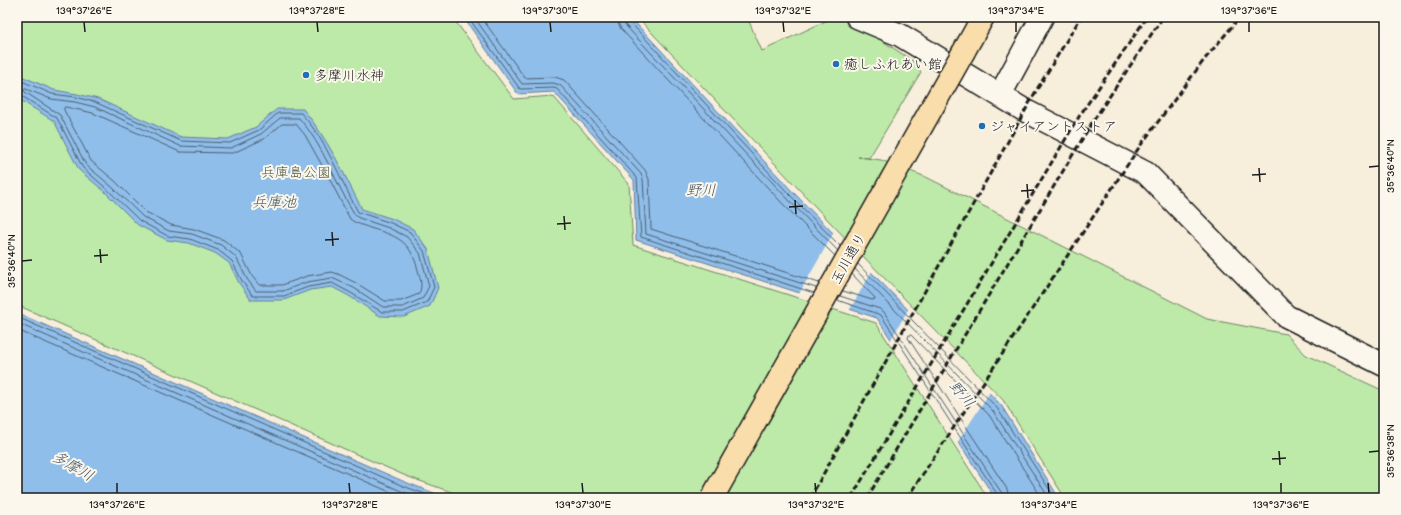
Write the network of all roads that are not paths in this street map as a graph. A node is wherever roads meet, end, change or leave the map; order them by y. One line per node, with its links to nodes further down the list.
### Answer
1 (857, 17): 4 (street)
2 (983, 17): 6 (highway, 玉川通り, bridge)
3 (1042, 17): 4 (street)
4 (1000, 95): 5 (street)
5 (1384, 365)
6 (712, 498)

